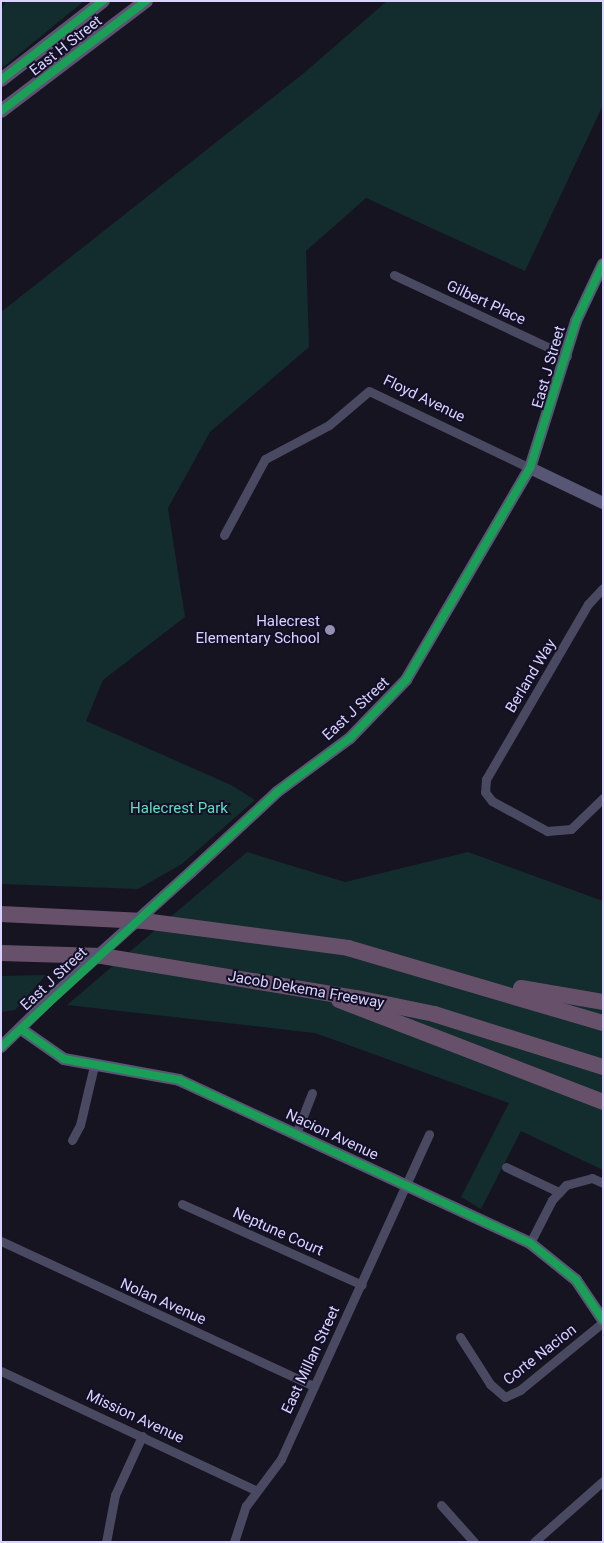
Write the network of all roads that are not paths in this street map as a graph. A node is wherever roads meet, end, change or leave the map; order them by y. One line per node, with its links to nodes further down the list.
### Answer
1 (103, 1): 3 (main road, East H Street)
2 (146, 1): 4 (main road, East H Street)
3 (1, 80)
4 (1, 111)
5 (603, 264): 7 (street, East J Street)
6 (394, 275): 7 (street, Gilbert Place)
7 (567, 356): 8 (street, East J Street)
8 (530, 468): 9 (street, Floyd Avenue); 10 (street, Floyd Avenue); 19 (street, East J Street, bridge)
9 (603, 503)
10 (224, 535)
11 (603, 588): 12 (street, Berland Way)
12 (603, 798)
13 (1, 914): 15 (highway)
14 (1, 953): 16 (highway, Jacob Dekema Freeway)
15 (438, 974): 17 (highway); 18 (highway)
16 (324, 992): 22 (highway, Jacob Dekema Freeway); 24 (highway)
17 (603, 1002)
18 (603, 1023)
19 (21, 1029): 20 (street, East J Street); 21 (street, Nacion Avenue)
20 (1, 1047)
21 (94, 1066): 25 (street, Nacion Avenue); 27 (street)
22 (603, 1067)
23 (312, 1092): 25 (street)
24 (603, 1102)
25 (296, 1134): 30 (street, Nacion Avenue)
26 (429, 1134): 30 (street, East Millan Street)
27 (72, 1140)
28 (506, 1168): 31 (street)
29 (603, 1183): 31 (street)
30 (407, 1185): 34 (street, Nacion Avenue); 35 (street, East Millan Street)
31 (559, 1192): 34 (street)
32 (182, 1204): 35 (street, Neptune Court)
33 (1, 1241): 39 (street, Nolan Avenue)
34 (530, 1243): 36 (street, Nacion Avenue)
35 (362, 1285): 39 (street, East Millan Street)
36 (603, 1321): 37 (street, Corte Nacion)
37 (460, 1337)
38 (1, 1371): 40 (street, Mission Avenue)
39 (314, 1386): 42 (street, East Millan Street)
40 (142, 1436): 42 (street, Mission Avenue); 44 (street)
41 (603, 1480): 47 (street)
42 (255, 1490): 45 (street, East Millan Street)
43 (441, 1505): 46 (street)
44 (106, 1542)
45 (234, 1542)
46 (474, 1542)
47 (534, 1542)

